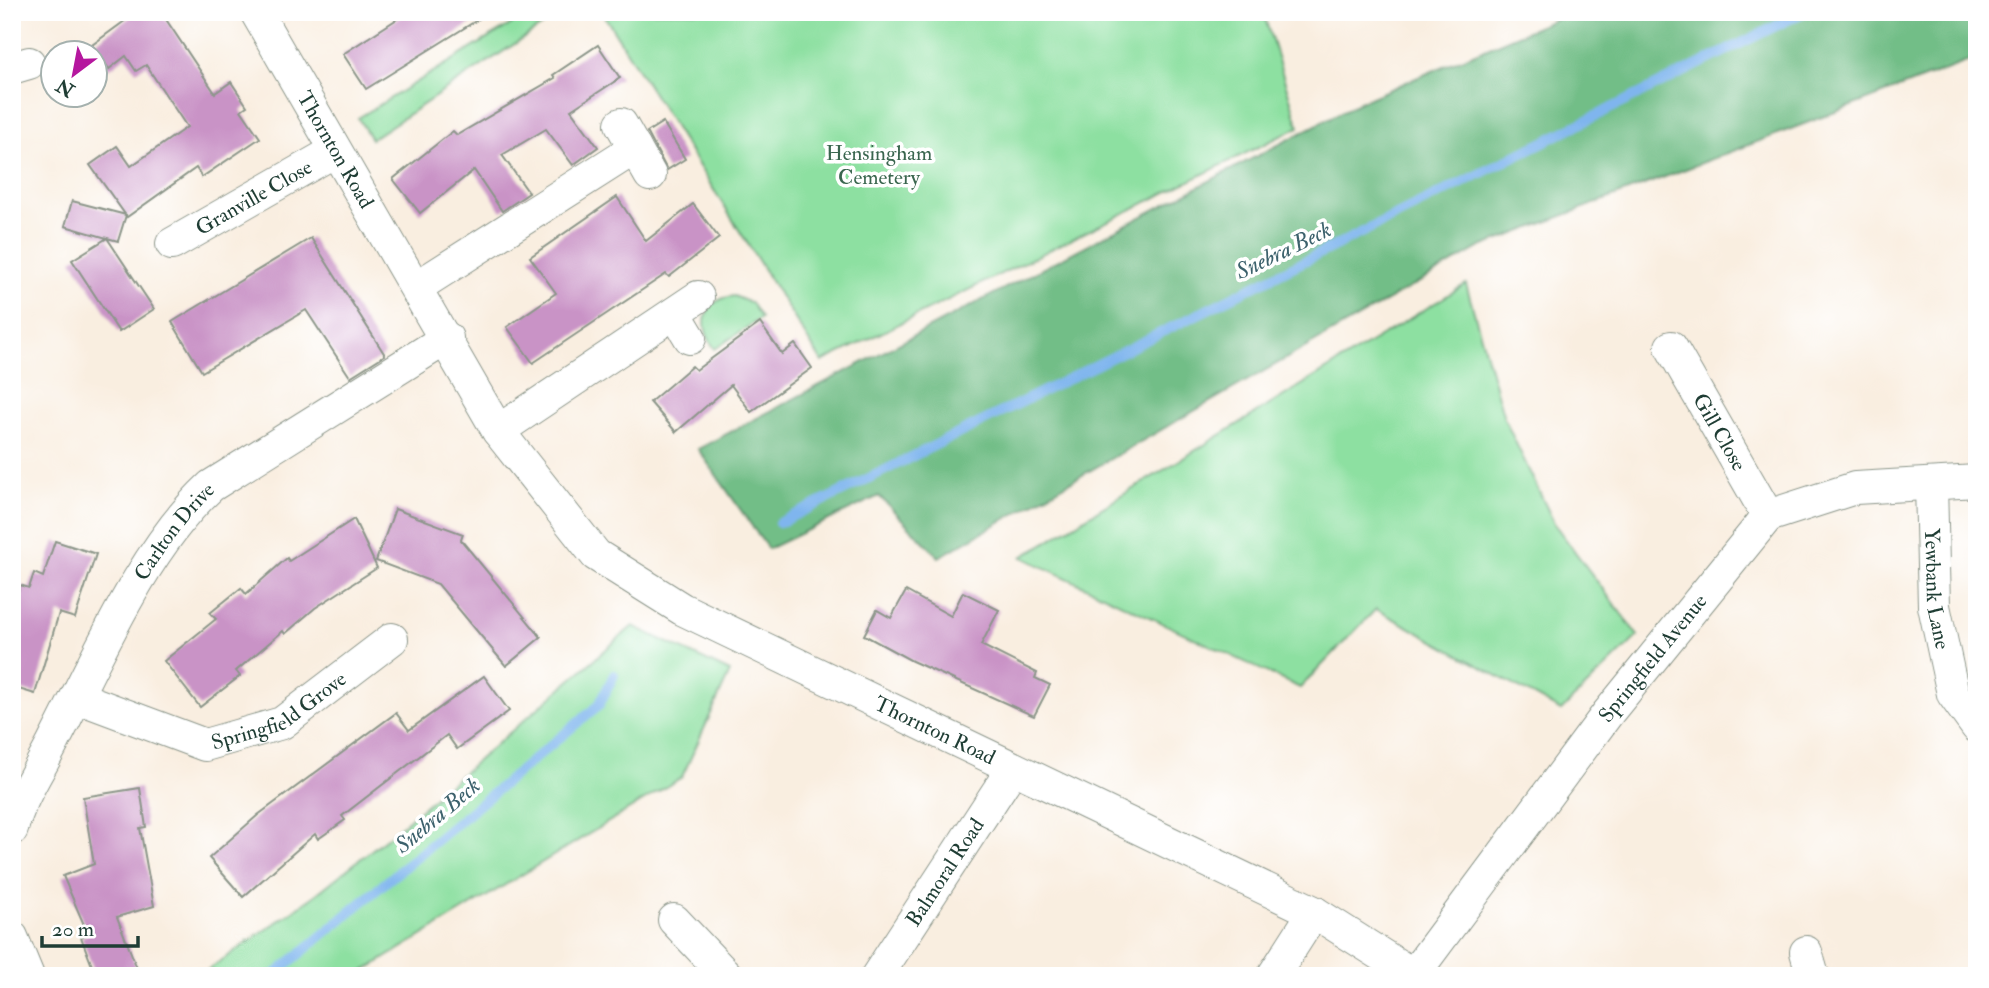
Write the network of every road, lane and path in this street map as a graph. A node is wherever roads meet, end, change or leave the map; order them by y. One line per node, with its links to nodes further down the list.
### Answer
1 (257, 12): 3 (street, Thornton Road)
2 (635, 149): 5 (street)
3 (335, 151): 4 (street, Granville Close); 5 (street, Thornton Road)
4 (172, 244)
5 (417, 287): 7 (street, Thornton Road)
6 (688, 316): 9 (street)
7 (447, 338): 9 (street, Thornton Road); 14 (street, Carlton Drive)
8 (1671, 347): 12 (street, Gill Close)
9 (498, 431): 16 (street, Thornton Road)
10 (1977, 481): 11 (street)
11 (1931, 484): 12 (street); 15 (street, Yewbank Lane)
12 (1768, 516): 21 (street, Springfield Avenue)
13 (392, 639): 14 (street, Springfield Grove)
14 (77, 696): 17 (street, Carlton Drive)
15 (1977, 727)
16 (1013, 768): 18 (street, Thornton Road); 24 (street, Balmoral Road)
17 (12, 828)
18 (1314, 912): 21 (street, Thornton Road); 25 (street)
19 (674, 920): 23 (street)
20 (12, 937): 22 (street)
21 (1415, 975)
22 (28, 976)
23 (727, 976)
24 (877, 976)
25 (1273, 976)

